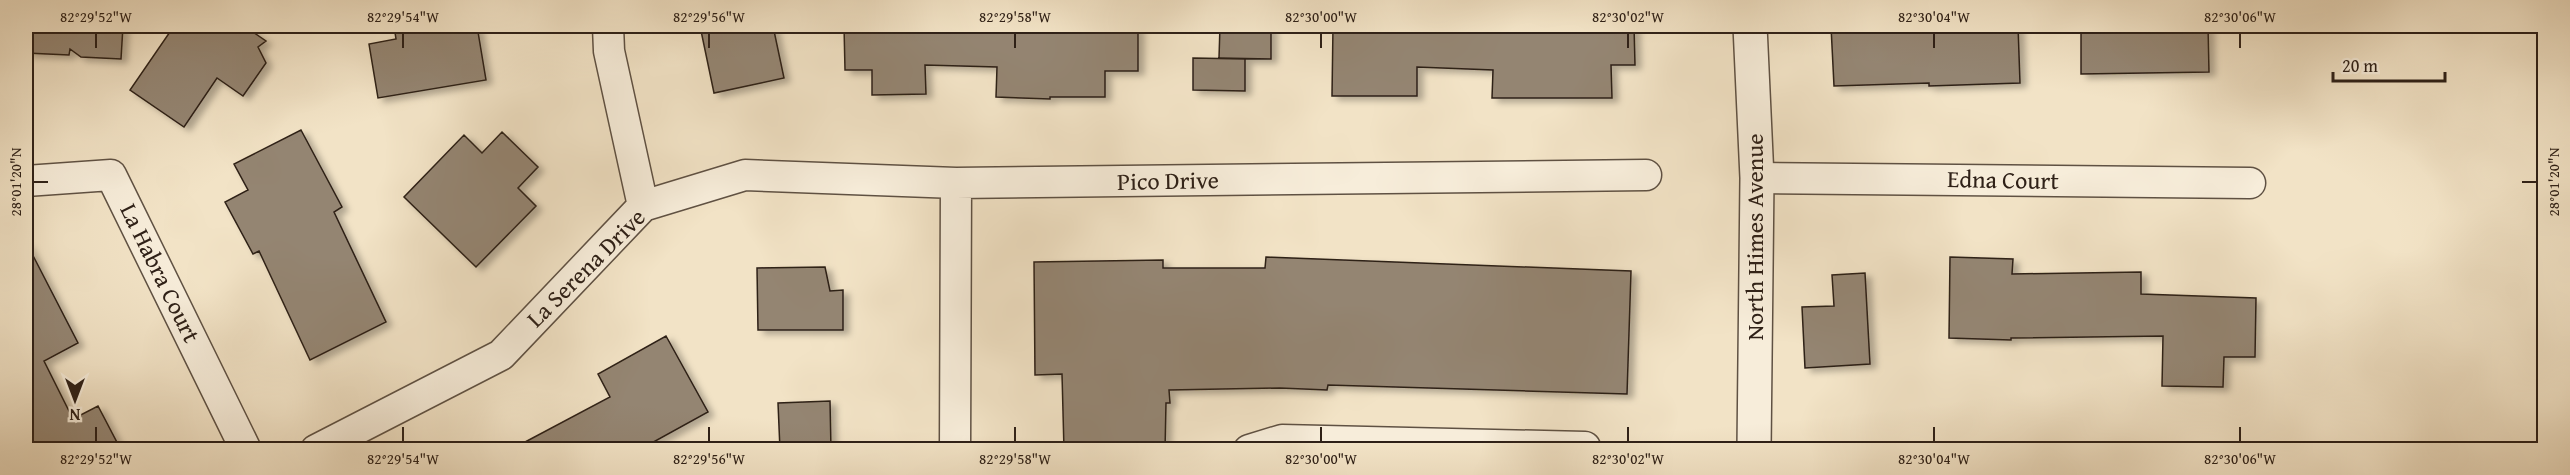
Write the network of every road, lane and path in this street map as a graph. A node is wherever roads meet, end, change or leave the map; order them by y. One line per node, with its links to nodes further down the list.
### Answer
1 (608, 26): 8 (street)
2 (1750, 26): 4 (street, North Himes Avenue)
3 (1646, 175): 6 (street, Pico Drive)
4 (1757, 178): 7 (street, Edna Court); 14 (street, North Himes Avenue)
5 (26, 181): 10 (street, La Habra Court)
6 (956, 183): 8 (street, La Serena Drive); 12 (street)
7 (2250, 183)
8 (643, 206): 11 (street, La Serena Drive)
9 (1586, 447): 13 (street)
10 (246, 450)
11 (316, 450)
12 (955, 450)
13 (1249, 450)
14 (1754, 450)

